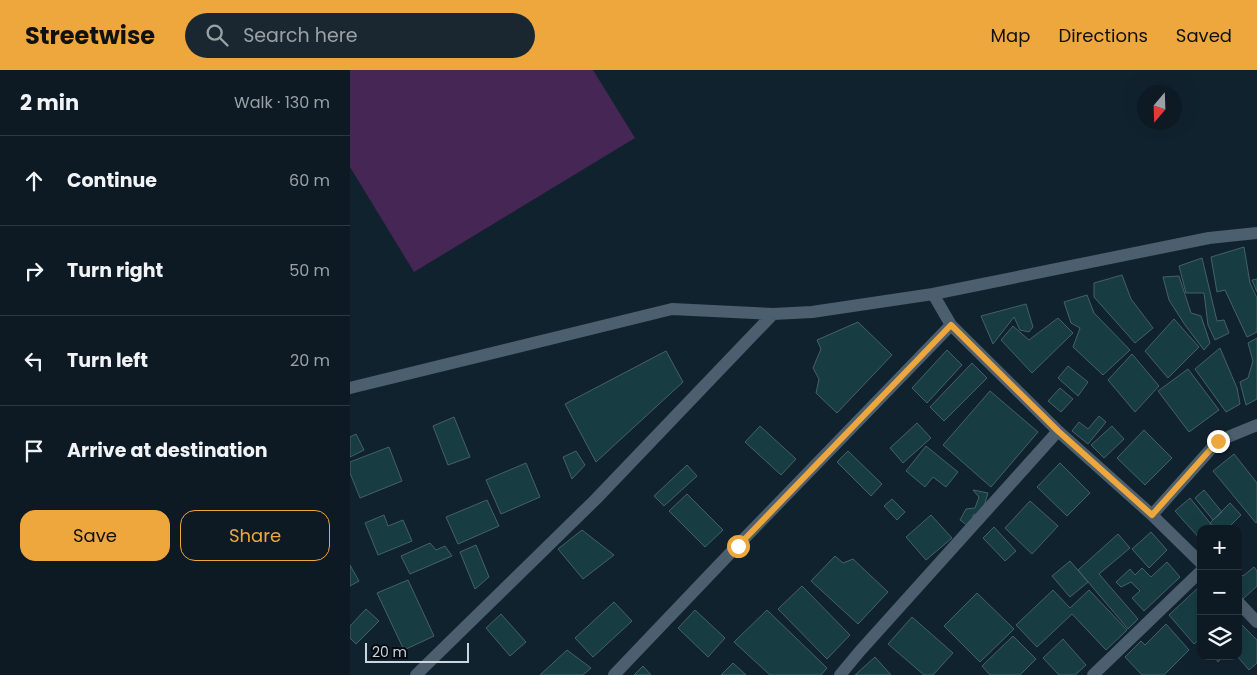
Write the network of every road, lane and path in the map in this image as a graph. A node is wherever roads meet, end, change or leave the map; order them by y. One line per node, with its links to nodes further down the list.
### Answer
1 (1257, 233): 2 (street)
2 (933, 294): 3 (street); 4 (street)
3 (773, 314): 5 (street); 13 (street)
4 (951, 325): 7 (street); 14 (street)
5 (350, 388)
6 (1257, 425): 8 (street)
7 (1058, 431): 8 (street); 15 (street)
8 (1152, 515): 9 (street)
9 (1197, 559)
10 (1197, 574): 16 (street)
11 (1242, 606): 12 (street)
12 (1257, 622)
13 (416, 675)
14 (614, 675)
15 (840, 675)
16 (1093, 675)

